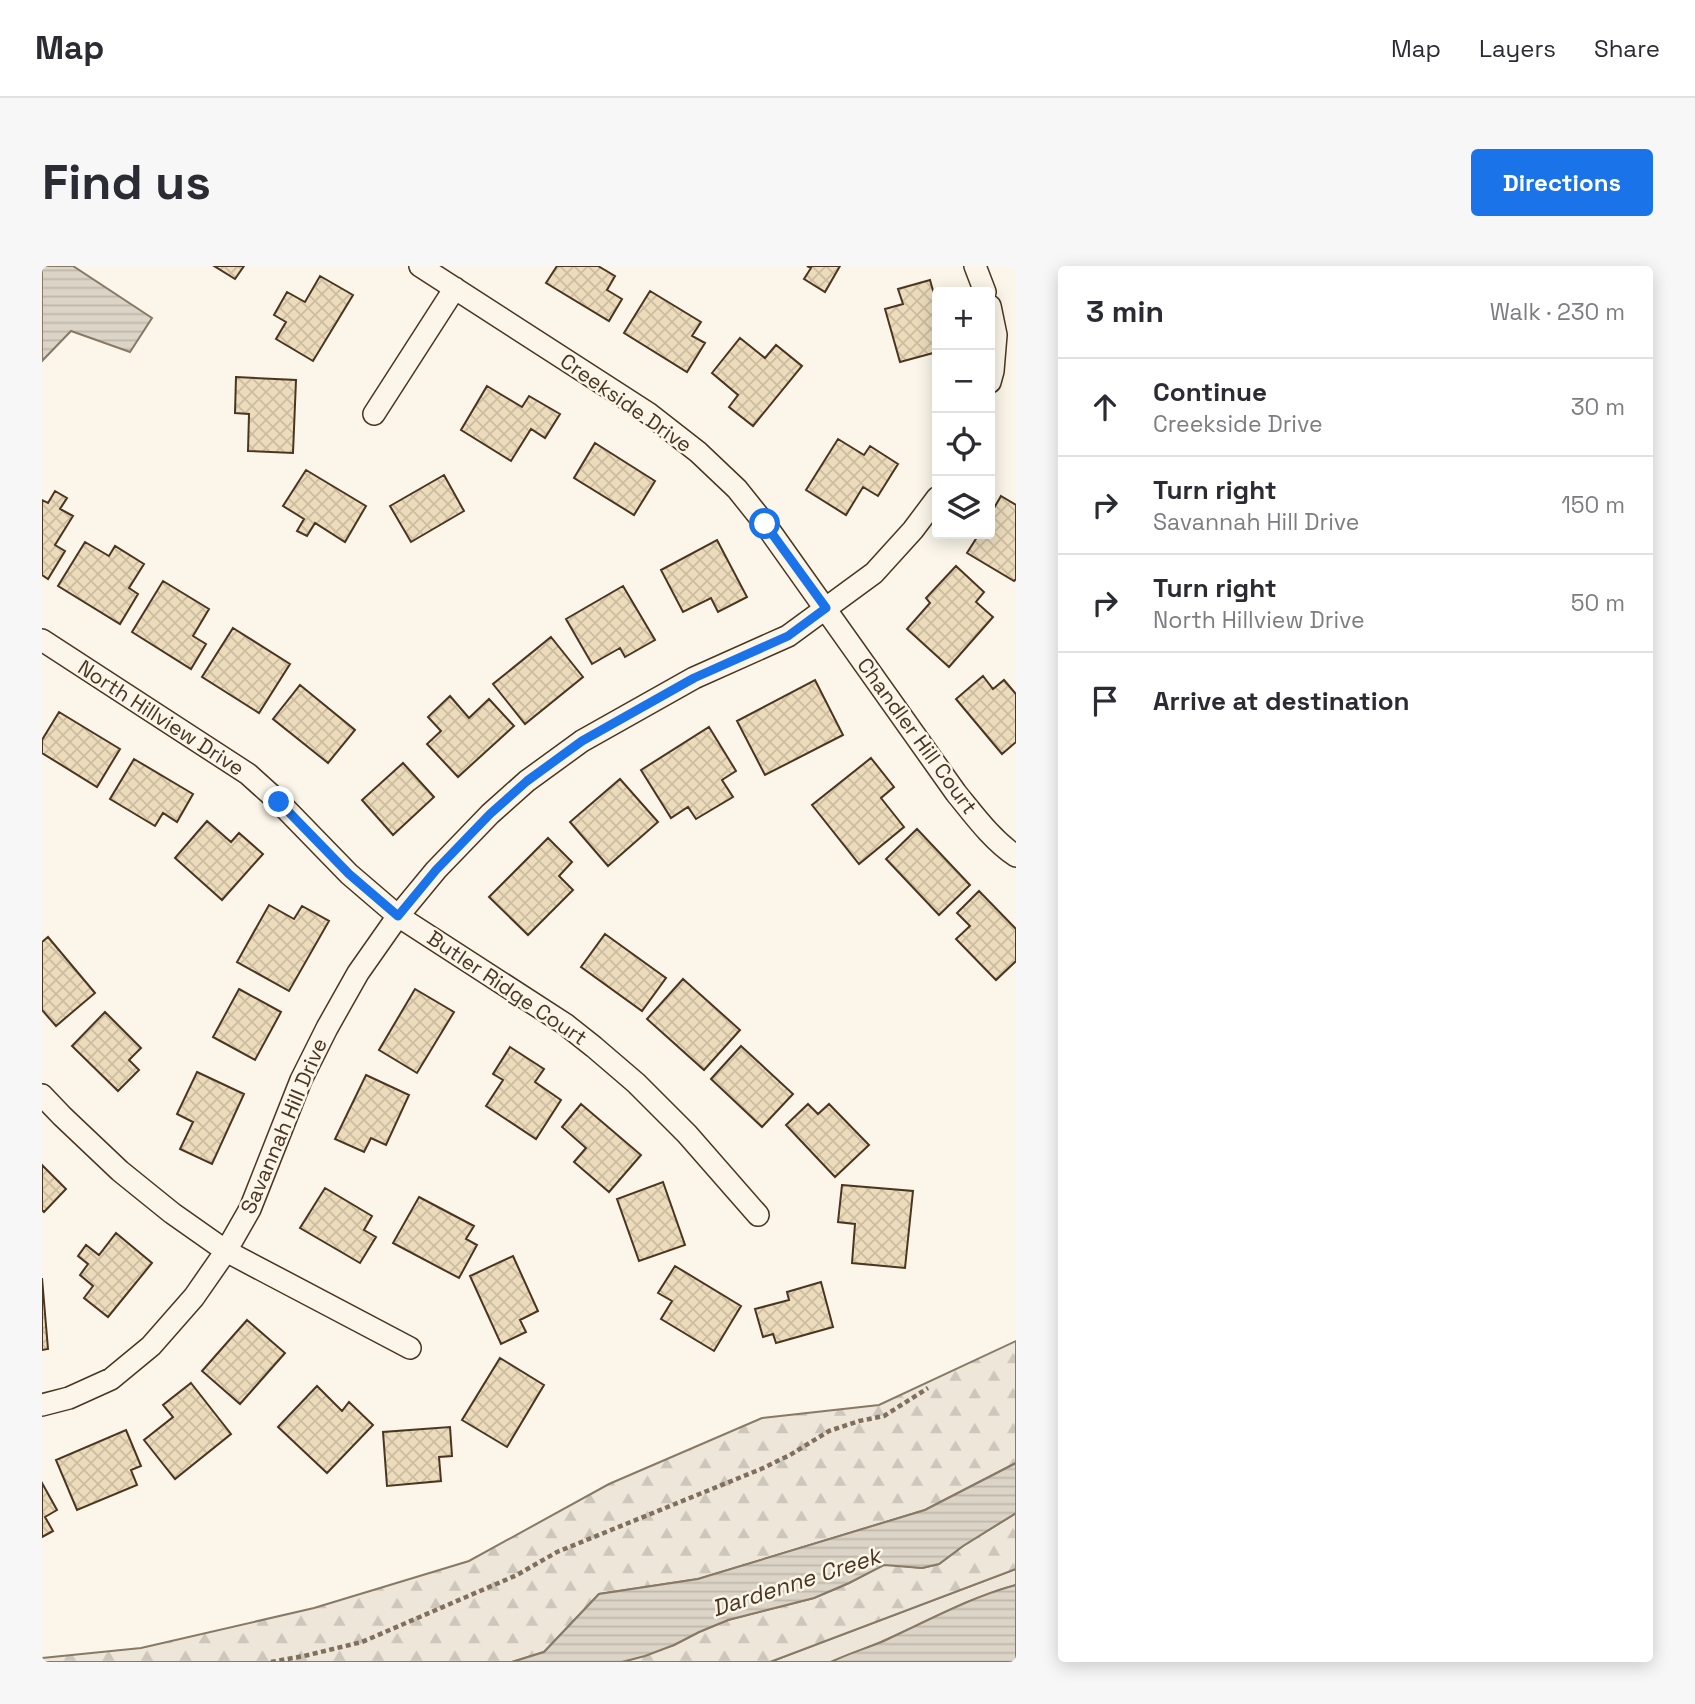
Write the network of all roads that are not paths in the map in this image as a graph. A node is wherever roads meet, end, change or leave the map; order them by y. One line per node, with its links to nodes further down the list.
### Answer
1 (420, 266): 4 (street, Creekside Drive)
2 (975, 266): 3 (street)
3 (983, 287)
4 (454, 288): 5 (street); 7 (street, Creekside Drive)
5 (374, 414)
6 (932, 505): 7 (street, Savannah Hill Drive)
7 (826, 608): 9 (street, Chandler Hill Court); 10 (street, Savannah Hill Drive)
8 (42, 640): 10 (street, North Hillview Drive)
9 (1016, 856)
10 (398, 916): 12 (street, Butler Ridge Court); 13 (street, Savannah Hill Drive)
11 (42, 1095): 13 (street)
12 (758, 1215)
13 (226, 1251): 14 (street); 15 (street, Savannah Hill Drive)
14 (410, 1348)
15 (42, 1405)

